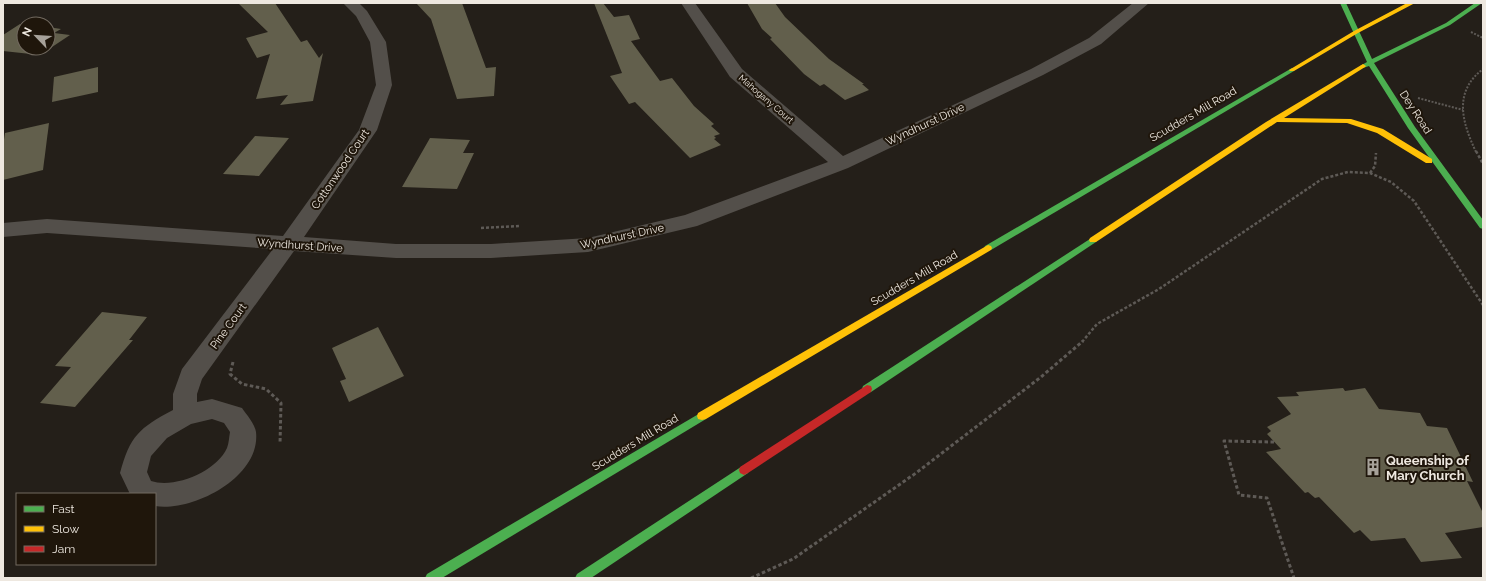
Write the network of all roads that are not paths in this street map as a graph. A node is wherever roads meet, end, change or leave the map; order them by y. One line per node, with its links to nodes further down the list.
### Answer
1 (350, 3): 14 (street, Cottonwood Court)
2 (688, 3): 10 (street, Mahogany Court)
3 (1142, 3): 10 (street, Wyndhurst Drive)
4 (1343, 3): 7 (main road, Dey Road)
5 (1412, 3): 7 (main road, Scudders Mill Road)
6 (1479, 3): 8 (main road)
7 (1356, 32): 8 (main road, Dey Road); 18 (main road, Scudders Mill Road)
8 (1370, 62): 9 (main road); 11 (main road, Dey Road)
9 (1276, 120): 11 (main road); 19 (main road)
10 (841, 164): 14 (street, Wyndhurst Drive)
11 (1441, 169): 12 (main road, Dey Road)
12 (1483, 226)
13 (3, 230): 14 (street, Wyndhurst Drive)
14 (288, 244): 15 (street, Pine Court)
15 (185, 415): 16 (street); 17 (street)
16 (151, 493)
17 (156, 495)
18 (431, 578)
19 (581, 578)

